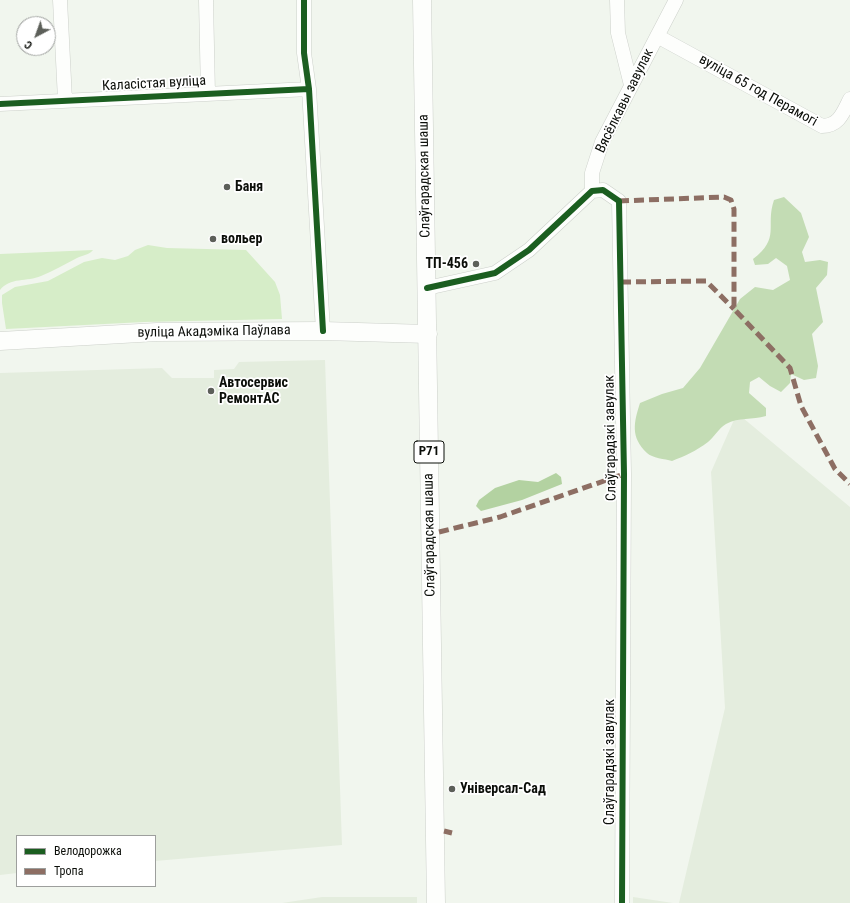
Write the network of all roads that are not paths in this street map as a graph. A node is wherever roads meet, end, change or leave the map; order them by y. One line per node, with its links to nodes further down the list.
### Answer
1 (60, 0): 12 (street)
2 (206, 0): 10 (street)
3 (304, 0): 9 (street)
4 (422, 0): 15 (main road, Слаўгарадская шаша / Р71)
5 (617, 0): 8 (street)
6 (676, 0): 7 (street, Вясёлкавы завулак)
7 (657, 36): 8 (street, Вясёлкавы завулак); 11 (street, вуліца 65 год Перамогі)
8 (631, 85): 14 (street, Вясёлкавы завулак)
9 (309, 89): 10 (street, Каласістая вуліца); 16 (street)
10 (208, 94): 12 (street, Каласістая вуліца)
11 (850, 99)
12 (65, 100): 13 (street, Каласістая вуліца)
13 (0, 104)
14 (592, 191): 15 (street); 20 (street, Слаўгарадзкі завулак)
15 (427, 288): 17 (main road, Слаўгарадская шаша / Р71)
16 (323, 331): 17 (main road, вуліца Акадэміка Паўлава); 18 (main road, вуліца Акадэміка Паўлава)
17 (428, 334): 19 (main road, Слаўгарадская шаша / Р71)
18 (0, 341)
19 (436, 903)
20 (622, 903)

